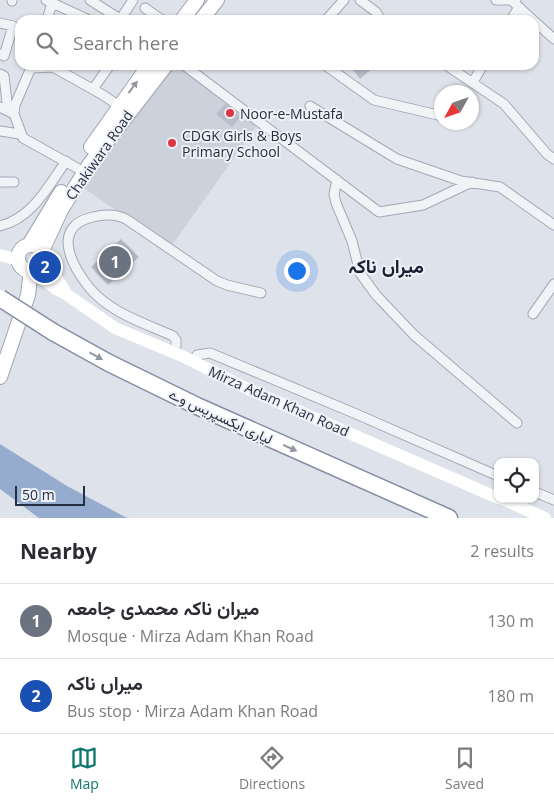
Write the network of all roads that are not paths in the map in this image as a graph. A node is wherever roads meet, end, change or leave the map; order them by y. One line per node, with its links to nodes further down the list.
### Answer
1 (90, 0): 14 (street)
2 (133, 0): 15 (street)
3 (196, 0): 17 (main road)
4 (217, 0): 18 (main road)
5 (344, 0): 19 (street)
6 (360, 0): 20 (street)
7 (496, 0): 8 (street)
8 (511, 0): 10 (street)
9 (49, 2): 12 (street); 13 (street)
10 (519, 4): 21 (street)
11 (145, 8): 16 (street)
12 (48, 15)
13 (69, 15)
14 (112, 15)
15 (123, 15)
16 (155, 15)
17 (186, 15)
18 (205, 15)
19 (330, 15)
20 (378, 15)
21 (529, 15)
22 (0, 23): 25 (street)
23 (539, 25): 24 (street)
24 (554, 39)
25 (0, 54)
26 (30, 70): 40 (street)
27 (63, 70): 37 (street)
28 (106, 70): 37 (street)
29 (145, 70): 39 (main road, Chakiwara Road, one-way to 29)
30 (159, 70): 39 (main road, Chakiwara Road)
31 (191, 70): 46 (street)
32 (332, 70): 41 (street)
33 (454, 70): 36 (street)
34 (480, 70): 36 (street)
35 (0, 74): 40 (street)
36 (473, 82): 44 (street)
37 (93, 89): 39 (street)
38 (310, 106): 49 (street)
39 (124, 109): 45 (main road, Chakiwara Road)
40 (7, 111): 43 (street)
41 (434, 114)
42 (1, 133): 43 (street)
43 (20, 134): 45 (street)
44 (554, 159)
45 (76, 167): 51 (street); 52 (main road, Chakiwara Road)
46 (337, 180): 49 (street); 64 (street)
47 (0, 182): 48 (street)
48 (14, 182)
49 (472, 182): 50 (street)
50 (554, 225)
51 (0, 226)
52 (38, 251): 54 (main road); 55 (main road); 58 (main road, Mirza Adam Khan Road)
53 (0, 254): 54 (main road)
54 (19, 260): 55 (main road)
55 (32, 270): 58 (main road, Mirza Adam Khan Road); 63 (main road)
56 (554, 284): 60 (street)
57 (261, 293): 61 (street)
58 (66, 294): 61 (main road, Mirza Adam Khan Road)
59 (0, 298): 70 (highway, لیاری ایکسپریس وے, one-way to 70, bridge)
60 (533, 314)
61 (172, 352): 62 (main road, Mirza Adam Khan Road)
62 (193, 362): 65 (street); 67 (main road, Mirza Adam Khan Road)
63 (0, 377)
64 (517, 424)
65 (494, 474)
66 (539, 494): 68 (street)
67 (494, 496)
68 (554, 500)
69 (511, 503): 71 (main road)
70 (449, 518)
71 (545, 518)

